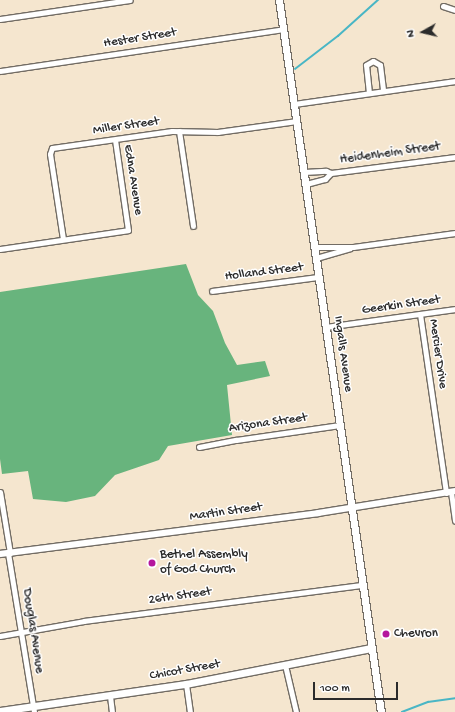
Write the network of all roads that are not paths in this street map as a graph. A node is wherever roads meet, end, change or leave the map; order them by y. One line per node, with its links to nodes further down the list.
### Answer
1 (130, 0): 5 (street)
2 (279, 0): 6 (main road, Ingalls Avenue)
3 (443, 6): 4 (street)
4 (455, 10)
5 (0, 19)
6 (283, 29): 7 (street, Hester Street); 11 (main road, Ingalls Avenue)
7 (0, 71)
8 (455, 81): 9 (street)
9 (383, 92): 10 (street); 10 (street)
10 (369, 93): 11 (street)
11 (294, 104): 12 (main road, Ingalls Avenue)
12 (296, 121): 13 (street, Miller Street); 16 (main road, Ingalls Avenue)
13 (179, 131): 14 (street, Miller Street); 19 (street)
14 (114, 140): 21 (street, Miller Street); 21 (street, Edna Avenue)
15 (455, 157): 17 (street, Heidenheim Street)
16 (304, 172): 17 (street, Heidenheim Street); 18 (main road, Ingalls Avenue)
17 (331, 173): 18 (street)
18 (306, 184): 22 (main road, Ingalls Avenue)
19 (193, 226)
20 (455, 233): 23 (street)
21 (63, 240): 24 (street)
22 (315, 247): 23 (street); 25 (main road, Ingalls Avenue)
23 (353, 247): 25 (street)
24 (0, 249)
25 (316, 258): 26 (main road, Ingalls Avenue)
26 (319, 277): 27 (street, Holland Street); 30 (main road, Ingalls Avenue)
27 (212, 291)
28 (455, 309): 29 (street, Geerkin Street)
29 (420, 314): 30 (street, Geerkin Street); 34 (street, Mercier Drive)
30 (326, 327): 31 (main road, Ingalls Avenue)
31 (340, 425): 32 (street, Arizona Street); 35 (main road, Ingalls Avenue)
32 (199, 447)
33 (0, 492): 37 (street, Douglas Avenue)
34 (451, 492): 35 (street, Martin Street); 36 (street, Mercier Drive)
35 (352, 508): 37 (street, Martin Street); 39 (main road, Ingalls Avenue)
36 (455, 521)
37 (9, 553): 38 (street, Martin Street); 40 (street, Douglas Avenue)
38 (0, 554)
39 (363, 584): 40 (street, 26th Street); 42 (main road, Ingalls Avenue)
40 (21, 633): 41 (street, 26th Street); 46 (street, Douglas Avenue)
41 (0, 636)
42 (372, 648): 43 (main road, Chicot Street); 51 (main road, Ingalls Avenue)
43 (285, 665): 44 (main road, Chicot Street); 50 (street)
44 (186, 684): 45 (main road, Chicot Street); 49 (street)
45 (110, 696): 46 (main road, Chicot Street); 48 (street)
46 (34, 709): 47 (main road, Chicot Street)
47 (0, 711)
48 (112, 712)
49 (190, 712)
50 (296, 712)
51 (381, 712)

